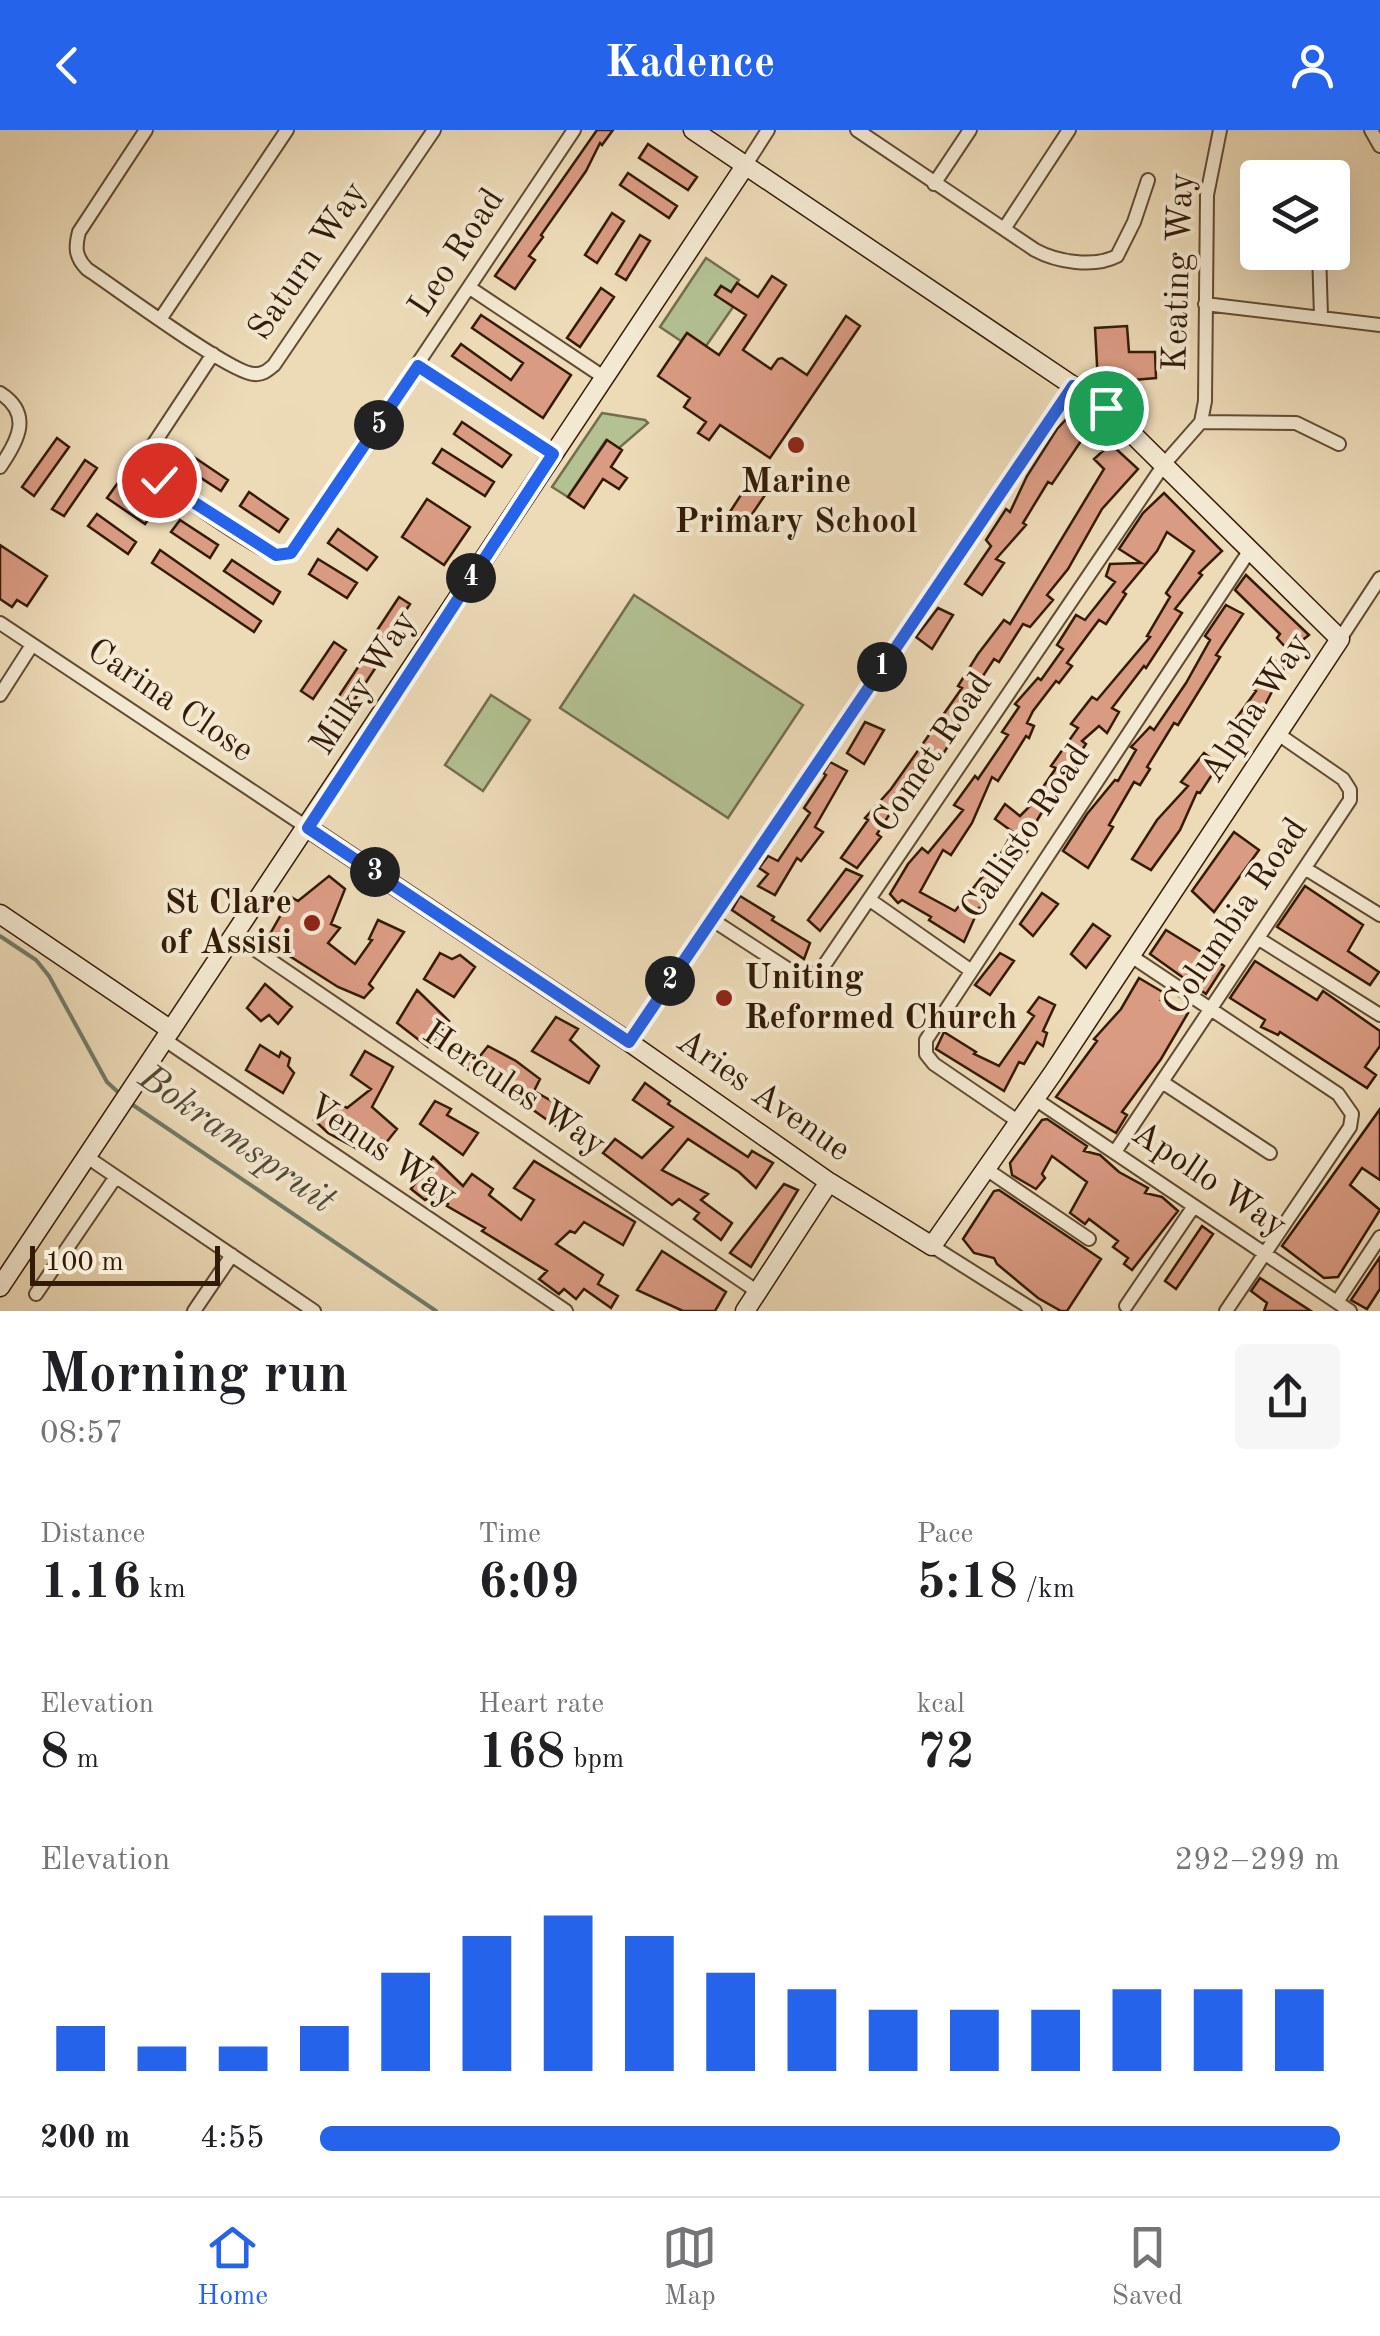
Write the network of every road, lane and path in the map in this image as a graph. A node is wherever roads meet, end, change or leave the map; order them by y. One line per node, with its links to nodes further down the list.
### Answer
1 (146, 130): 21 (street)
2 (288, 130): 21 (street)
3 (434, 130): 23 (street, Saturn Way)
4 (574, 130): 18 (street, Leo Road)
5 (693, 130): 13 (street)
6 (768, 130): 13 (street)
7 (970, 130): 15 (street)
8 (1069, 130): 16 (street)
9 (1220, 130): 19 (street, Keating Way)
10 (1371, 130): 12 (street)
11 (865, 132): 15 (street)
12 (1380, 146)
13 (745, 166): 25 (street, Milky Way); 26 (street, Alpha Way)
14 (1148, 180): 16 (street)
15 (934, 184): 16 (street)
16 (1004, 228)
17 (1320, 270): 20 (street)
18 (470, 288): 24 (street, Leo Road); 25 (street)
19 (1205, 304): 20 (street); 28 (street, Keating Way)
20 (1321, 316): 22 (street)
21 (161, 318): 23 (street)
22 (1380, 325)
23 (212, 354): 24 (street, Leo Road)
24 (418, 366): 30 (street)
25 (605, 378): 30 (street, Milky Way)
26 (1073, 386): 31 (street, Alpha Way); 45 (street)
27 (0, 393): 32 (street)
28 (1201, 422): 29 (street); 31 (street, Keating Way)
29 (1339, 444)
30 (553, 454): 40 (street, Milky Way)
31 (1164, 464): 33 (street, Alpha Way); 42 (street, Comet Road)
32 (0, 467)
33 (1250, 550): 36 (street, Alpha Way); 49 (street, Callisto Road)
34 (1380, 578): 36 (street)
35 (0, 623): 37 (street, Carina Close)
36 (1340, 638): 39 (street, Alpha Way)
37 (32, 645): 38 (street); 40 (street, Carina Close)
38 (0, 695)
39 (1278, 734): 41 (street, Columbia Road); 48 (street, Alpha Way)
40 (308, 828): 46 (street, Milky Way); 53 (street, Aries Avenue)
41 (1306, 869): 44 (street); 47 (street, Columbia Road)
42 (870, 900): 45 (street, Comet Road); 49 (street)
43 (0, 914): 52 (street)
44 (1380, 915)
45 (711, 919): 53 (street)
46 (235, 936): 52 (street, Milky Way); 70 (street, Hercules Way)
47 (1259, 940): 50 (street, Columbia Road); 51 (street)
48 (1131, 956): 50 (street); 55 (street, Alpha Way)
49 (970, 970): 56 (street, Callisto Road)
50 (1210, 1009): 54 (street, Columbia Road); 67 (street)
51 (1380, 1015)
52 (168, 1035): 59 (street, Milky Way); 76 (street, Venus Way)
53 (629, 1042): 62 (street, Aries Avenue)
54 (1162, 1082): 57 (street, Columbia Road); 58 (street)
55 (1035, 1099): 56 (street, Alpha Way); 57 (street, Apollo Way)
56 (1020, 1122): 60 (street, Alpha Way)
57 (1115, 1152): 63 (street, Apollo Way)
58 (1270, 1153)
59 (87, 1157): 61 (street); 69 (street, Milky Way)
60 (986, 1169): 65 (street); 66 (street, Alpha Way)
61 (115, 1178): 68 (street); 71 (street)
62 (829, 1182): 66 (street, Aries Avenue); 70 (street)
63 (1194, 1206): 67 (street, Apollo Way); 73 (street)
64 (1380, 1237): 72 (street)
65 (1089, 1239)
66 (932, 1246): 78 (street, Aries Avenue)
67 (1265, 1253): 72 (street, Apollo Way); 79 (street)
68 (232, 1255): 74 (street); 75 (street)
69 (0, 1287)
70 (758, 1292): 77 (street)
71 (36, 1294)
72 (1337, 1302): 80 (street, Apollo Way)
73 (1126, 1306)
74 (194, 1311)
75 (314, 1311)
76 (566, 1311)
77 (745, 1311)
78 (1035, 1311)
79 (1226, 1311)
80 (1350, 1311)

